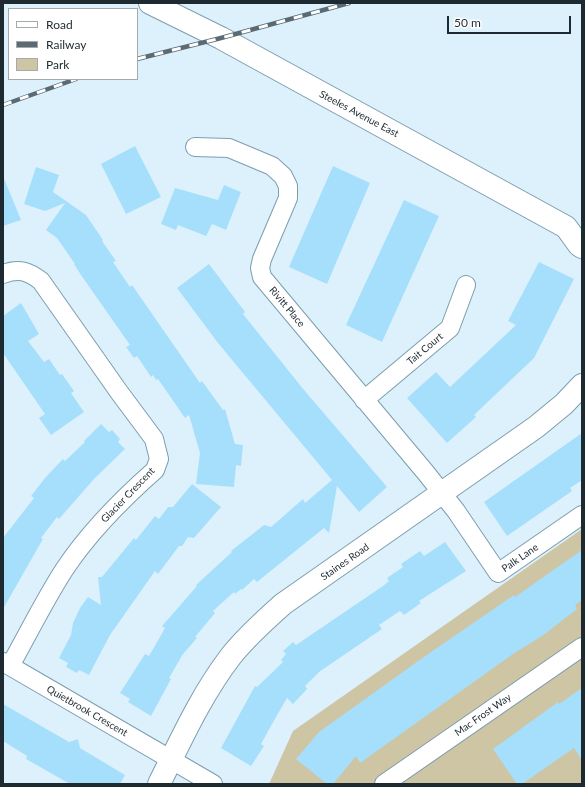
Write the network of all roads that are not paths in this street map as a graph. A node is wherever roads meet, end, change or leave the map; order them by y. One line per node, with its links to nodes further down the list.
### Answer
1 (150, 3): 3 (street, Steeles Avenue East)
2 (195, 147): 8 (street, Rivitt Place)
3 (574, 225): 4 (street, Steeles Avenue East)
4 (582, 247)
5 (3, 274): 12 (street, Glacier Crescent)
6 (466, 285): 8 (street, Tait Court)
7 (582, 385): 9 (street, Staines Road)
8 (364, 400): 9 (street, Rivitt Place)
9 (442, 494): 10 (street, Palk Lane); 13 (street, Staines Road)
10 (582, 515)
11 (582, 647): 16 (street, Mac Frost Way)
12 (7, 664): 13 (street, Quietbrook Crescent)
13 (172, 759): 14 (street, Staines Road); 15 (street, Quietbrook Crescent)
14 (159, 784)
15 (213, 784)
16 (384, 784)

